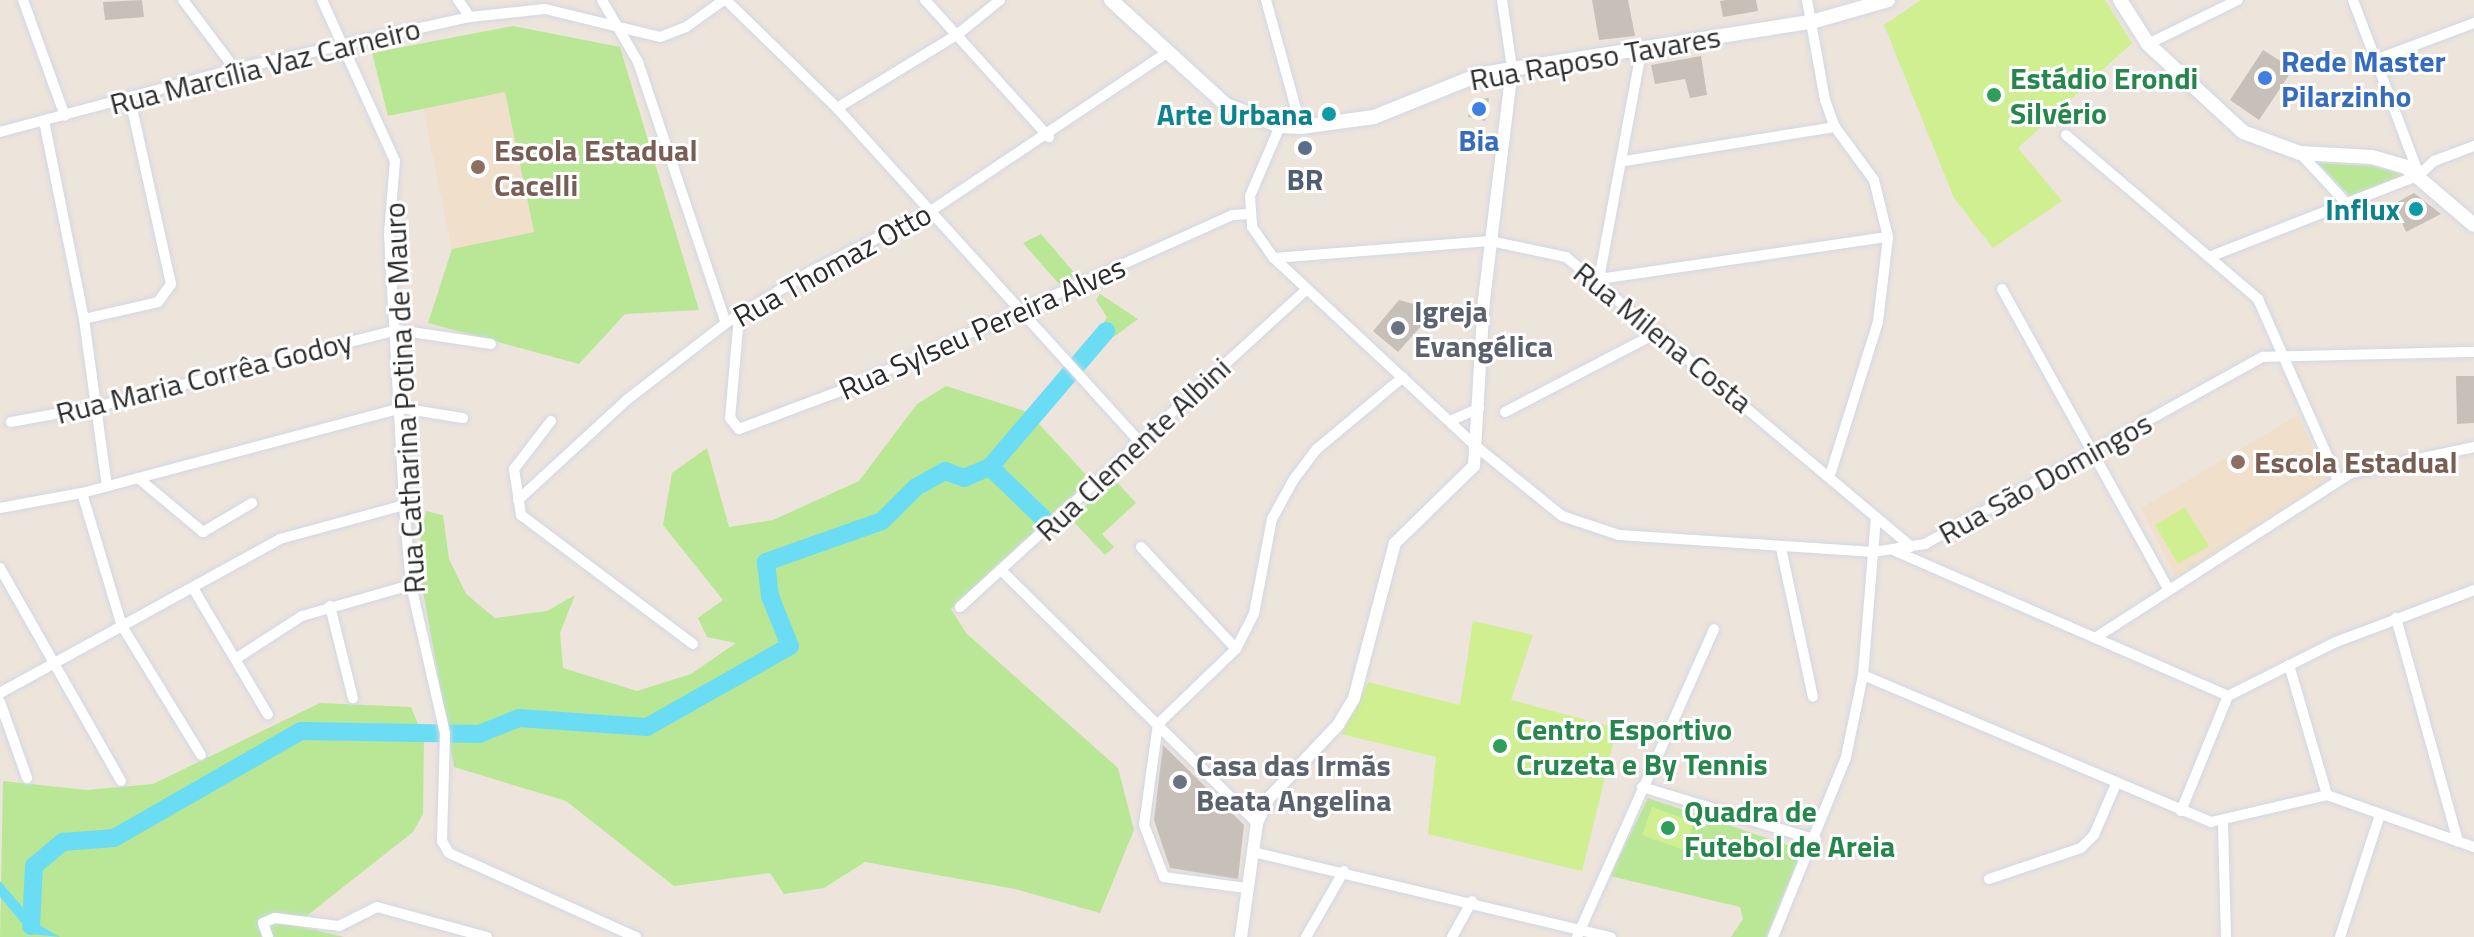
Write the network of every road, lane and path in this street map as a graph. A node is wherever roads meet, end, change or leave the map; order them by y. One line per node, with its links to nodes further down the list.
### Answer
1 (23, 0): 31 (street)
2 (183, 0): 28 (street)
3 (322, 0): 22 (street, Rua Catharina Potina de Mauro)
4 (458, 0): 17 (street)
5 (602, 0): 20 (street)
6 (725, 0): 20 (street, Rua Marcília Vaz Carneiro); 30 (street)
7 (925, 0): 21 (street)
8 (1000, 0): 21 (street)
9 (1111, 0): 25 (main road, Rua Raposo Tavares)
10 (1268, 0): 34 (street)
11 (1502, 0): 27 (street)
12 (1807, 0): 18 (street)
13 (1888, 0): 18 (main road, Rua Raposo Tavares)
14 (2120, 0): 23 (main road)
15 (2238, 0): 23 (street)
16 (2353, 0): 26 (street)
17 (470, 17): 20 (street, Rua Marcília Vaz Carneiro); 22 (street, Rua Marcília Vaz Carneiro)
18 (1811, 22): 24 (main road, Rua Raposo Tavares); 35 (street)
19 (2474, 23): 26 (street)
20 (624, 31): 57 (street)
21 (958, 34): 30 (street); 38 (street)
22 (345, 44): 28 (street, Rua Marcília Vaz Carneiro); 58 (street, Rua Catharina Potina de Mauro)
23 (2148, 44): 40 (main road)
24 (1642, 47): 27 (main road, Rua Raposo Tavares); 41 (street)
25 (1165, 54): 33 (main road, Rua Raposo Tavares); 38 (street, Rua Thomaz Otto)
26 (2375, 60): 42 (street)
27 (1512, 68): 34 (main road, Rua Raposo Tavares); 48 (street)
28 (235, 69): 29 (street, Rua Marcília Vaz Carneiro)
29 (130, 99): 31 (street, Rua Marcília Vaz Carneiro); 56 (street)
30 (837, 108): 44 (street)
31 (65, 116): 32 (street, Rua Marcília Vaz Carneiro)
32 (44, 121): 36 (street, Rua Marcília Vaz Carneiro); 56 (street)
33 (1280, 126): 34 (main road, Rua Raposo Tavares); 45 (street)
34 (1301, 127)
35 (1835, 127): 41 (street); 47 (street)
36 (0, 132)
37 (2066, 135): 49 (street)
38 (1049, 137): 44 (street, Rua Thomaz Otto)
39 (2474, 146): 42 (street)
40 (2300, 153): 42 (main road); 43 (street)
41 (1625, 161): 51 (street)
42 (2419, 175): 43 (street); 46 (main road)
43 (2347, 204): 49 (street)
44 (929, 212): 54 (street); 55 (street, Rua Thomaz Otto)
45 (1250, 214): 50 (street, Rua São Domingos); 54 (street, Rua Sylseu Pereira Alves)
46 (2474, 225)
47 (1888, 237): 51 (street); 76 (street)
48 (1490, 241): 50 (street, Rua Milena Costa); 51 (street, Rua Milena Costa); 66 (street)
49 (2209, 257): 62 (street)
50 (1274, 258): 53 (street, Rua São Domingos)
51 (1599, 279): 59 (street, Rua Milena Costa)
52 (2002, 289): 75 (street)
53 (1305, 291): 63 (street, Rua São Domingos); 72 (street, Rua Clemente Albini)
54 (1021, 312): 55 (street, Rua Sylseu Pereira Alves); 72 (street)
55 (739, 316): 57 (street, Rua Thomaz Otto)
56 (84, 319): 64 (street)
57 (726, 323): 81 (street, Rua Thomaz Otto)
58 (398, 330): 60 (street, Rua Maria Corrêa Godoy); 64 (street, Rua Maria Corrêa Godoy); 65 (street, Rua Catharina Potina de Mauro)
59 (1659, 332): 67 (street); 76 (street, Rua Milena Costa)
60 (491, 344)
61 (2474, 352): 62 (street, Rua São Domingos)
62 (2280, 355): 75 (street, Rua São Domingos); 78 (street)
63 (1403, 377): 70 (street, Rua São Domingos); 106 (street)
64 (99, 406): 71 (street, Rua Maria Corrêa Godoy); 79 (street)
65 (401, 408): 68 (street); 77 (street); 83 (street, Rua Catharina Potina de Mauro)
66 (1479, 408): 70 (street); 74 (street)
67 (1505, 412)
68 (463, 418)
69 (551, 421): 81 (street)
70 (1450, 421): 74 (street, Rua São Domingos)
71 (11, 422)
72 (1140, 442): 94 (street, Rua Clemente Albini)
73 (2474, 447): 78 (street)
74 (1478, 448): 89 (street, Rua São Domingos); 126 (street)
75 (2093, 453): 86 (street, Rua São Domingos); 97 (street)
76 (1830, 475): 85 (street, Rua Milena Costa)
77 (138, 478): 79 (street); 82 (street)
78 (2338, 480): 97 (street)
79 (107, 486): 80 (street)
80 (82, 493): 84 (street); 102 (street)
81 (518, 500): 105 (street)
82 (252, 503)
83 (404, 505): 95 (street, Rua Catharina Potina de Mauro); 96 (street)
84 (0, 508)
85 (1876, 518): 88 (street, Rua Milena Costa); 91 (street)
86 (1925, 544): 88 (street, Rua São Domingos); 92 (street)
87 (1141, 547): 106 (street)
88 (1911, 547): 90 (street, Rua São Domingos)
89 (1781, 548): 91 (street, Rua São Domingos); 113 (street)
90 (1893, 550): 91 (street, Rua São Domingos); 92 (street)
91 (1873, 552): 110 (street)
92 (1928, 566): 104 (street)
93 (0, 568): 108 (street)
94 (1001, 570): 100 (street, Rua Clemente Albini); 117 (street)
95 (411, 585): 99 (street); 139 (street, Rua Catharina Potina de Mauro)
96 (193, 588): 102 (street); 107 (street)
97 (2169, 590): 104 (street)
98 (2474, 590): 101 (street)
99 (330, 606): 107 (street); 114 (street)
100 (960, 607)
101 (2396, 618): 109 (street); 129 (street)
102 (122, 626): 108 (street); 118 (street)
103 (1714, 629): 122 (street)
104 (2095, 638): 112 (street)
105 (693, 644)
106 (1236, 649): 117 (street)
107 (237, 658): 116 (street)
108 (53, 664): 111 (street); 120 (street)
109 (2289, 665): 112 (street); 123 (street)
110 (1863, 675): 121 (street); 128 (street)
111 (0, 693)
112 (2228, 696): 124 (street)
113 (1813, 697)
114 (353, 698)
115 (0, 702): 119 (street)
116 (268, 715)
117 (1158, 724): 126 (street); 134 (street)
118 (201, 755)
119 (27, 778)
120 (121, 781)
121 (2116, 784): 124 (street); 133 (street)
122 (1642, 787): 128 (street); 136 (street)
123 (2327, 795): 125 (street); 127 (street)
124 (2181, 811): 127 (street)
125 (2379, 818): 129 (street); 146 (street)
126 (1257, 823): 131 (street)
127 (2223, 823): 145 (street)
128 (1816, 840): 144 (street)
129 (2458, 842): 130 (street)
130 (2474, 847)
131 (1253, 852): 132 (street); 134 (street)
132 (1344, 871): 135 (street); 141 (street)
133 (1989, 879)
134 (1246, 888): 140 (street)
135 (1472, 901): 136 (street); 142 (street)
136 (1579, 933): 143 (street)
137 (268, 937): 138 (street)
138 (487, 937)
139 (636, 937)
140 (1241, 937)
141 (1306, 937)
142 (1452, 937)
143 (1611, 937)
144 (1773, 937)
145 (2226, 937)
146 (2340, 937)

